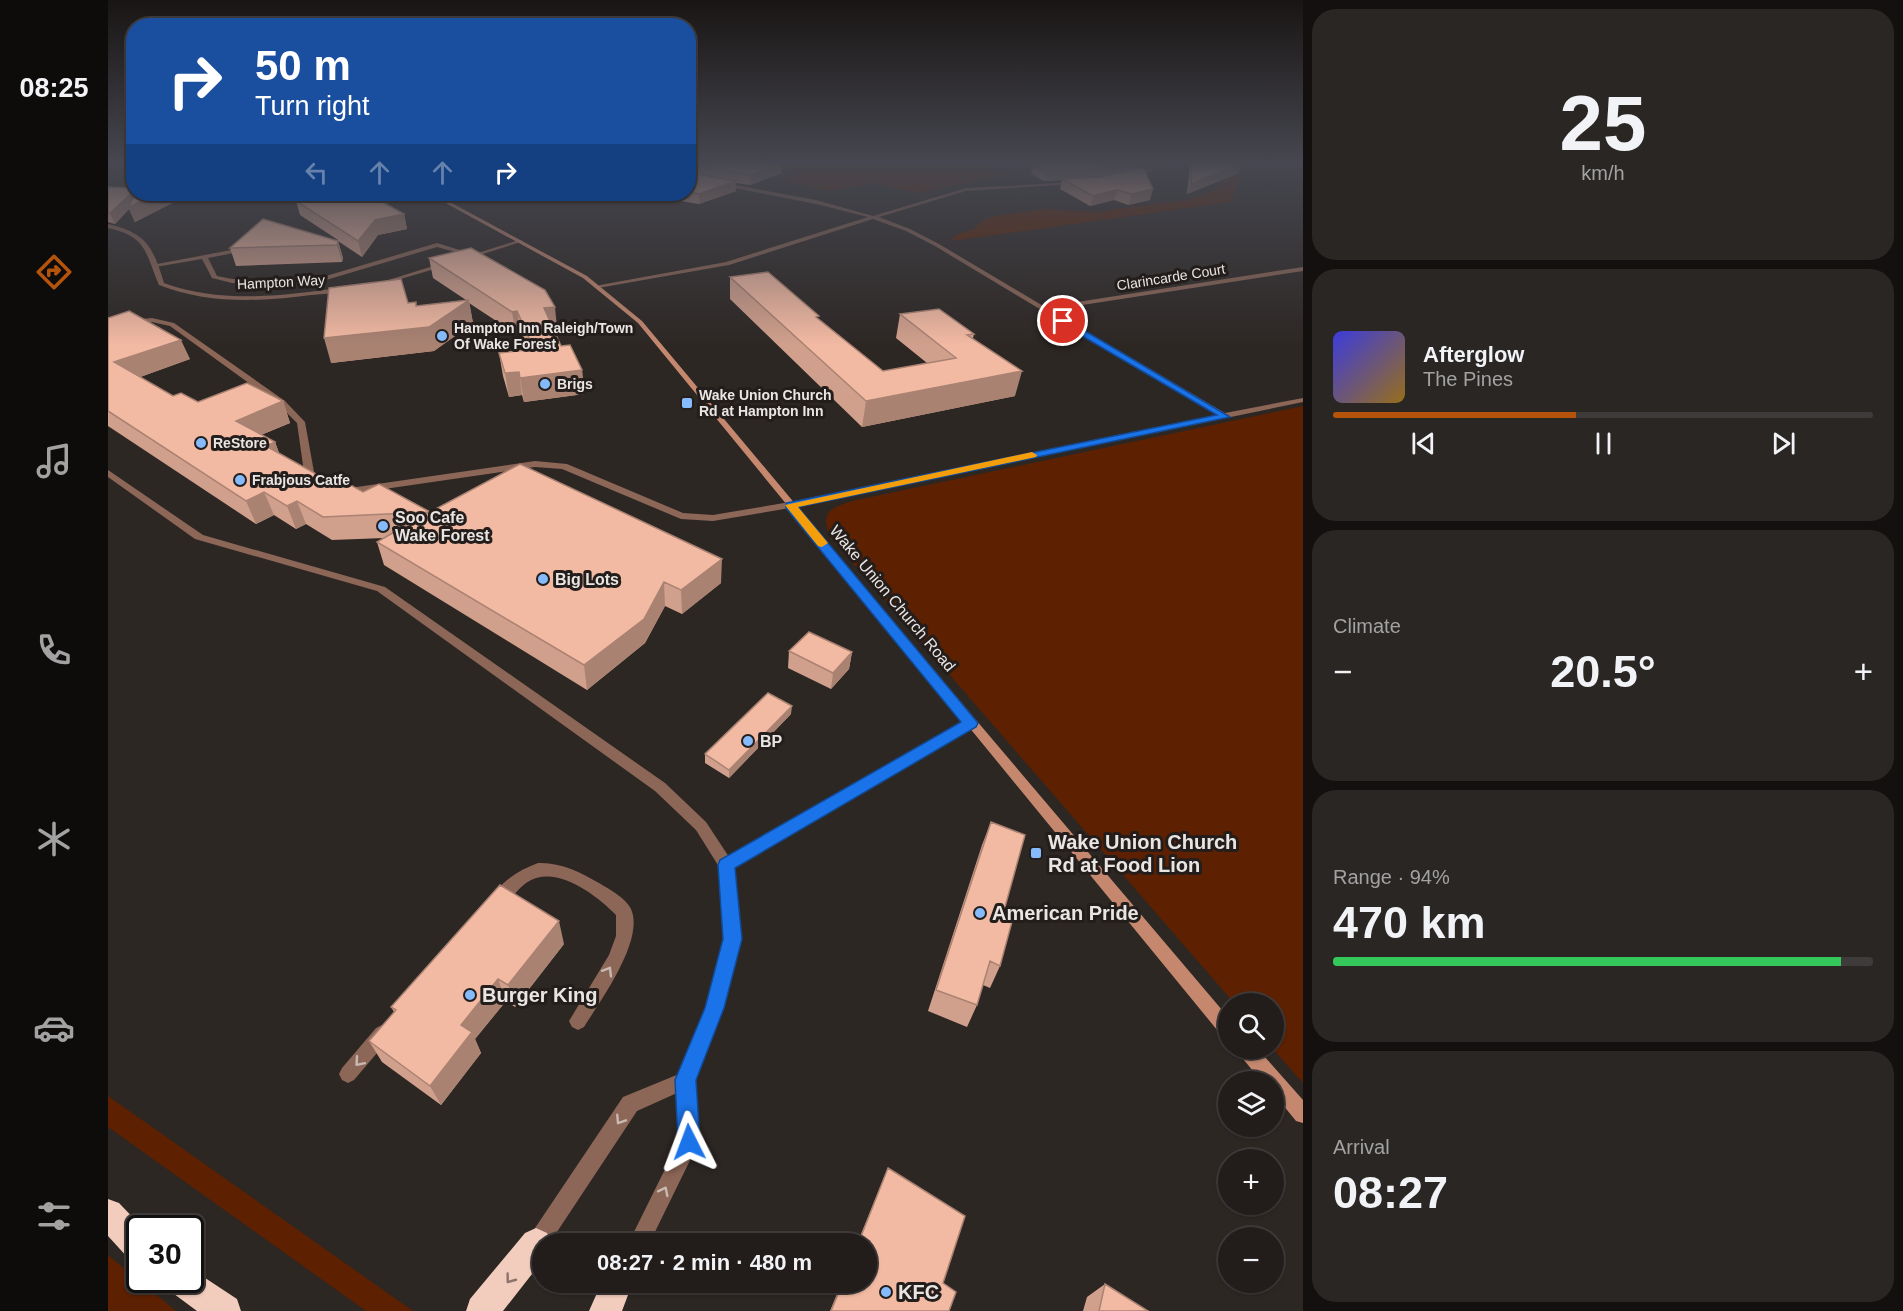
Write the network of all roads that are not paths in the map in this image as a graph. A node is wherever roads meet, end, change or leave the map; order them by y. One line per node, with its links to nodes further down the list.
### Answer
1 (489, 224): 5 (street, Wake Union Church Road)
2 (852, 224): 16 (street)
3 (892, 224): 18 (street)
4 (108, 226): 9 (street, Hampton Way)
5 (521, 241): 7 (street); 16 (street, Wake Union Church Road)
6 (251, 248): 8 (street)
7 (473, 255): 11 (street); 15 (street)
8 (204, 256): 9 (street); 14 (street)
9 (155, 265): 17 (street, Hampton Way)
10 (1303, 269): 18 (street, Clarincarde Court)
11 (358, 270): 12 (street); 14 (street)
12 (331, 271)
13 (320, 272): 14 (street)
14 (276, 280)
15 (381, 282)
16 (600, 287): 23 (street, Wake Union Church Road)
17 (351, 288)
18 (1043, 309): 21 (street)
19 (108, 324): 23 (street)
20 (1303, 400): 21 (street)
21 (1225, 417): 23 (street)
22 (108, 473): 25 (street)
23 (790, 505): 24 (street, Wake Union Church Road)
24 (970, 723): 25 (street); 27 (street, Wake Union Church Road)
25 (726, 865): 32 (street)
26 (485, 915): 29 (street, one-way to 26)
27 (1218, 1018)
28 (395, 1020): 31 (street, one-way to 31)
29 (578, 1021)
30 (1255, 1059): 33 (street)
31 (348, 1074)
32 (686, 1080): 36 (street, one-way to 36); 37 (street, one-way to 32)
33 (1303, 1114)
34 (108, 1214): 38 (highway)
35 (108, 1228): 39 (highway)
36 (543, 1233)
37 (644, 1233)
38 (126, 1234)
39 (126, 1240)
40 (532, 1249): 43 (highway, one-way to 43)
41 (199, 1293): 42 (highway)
42 (225, 1311)
43 (482, 1311)

